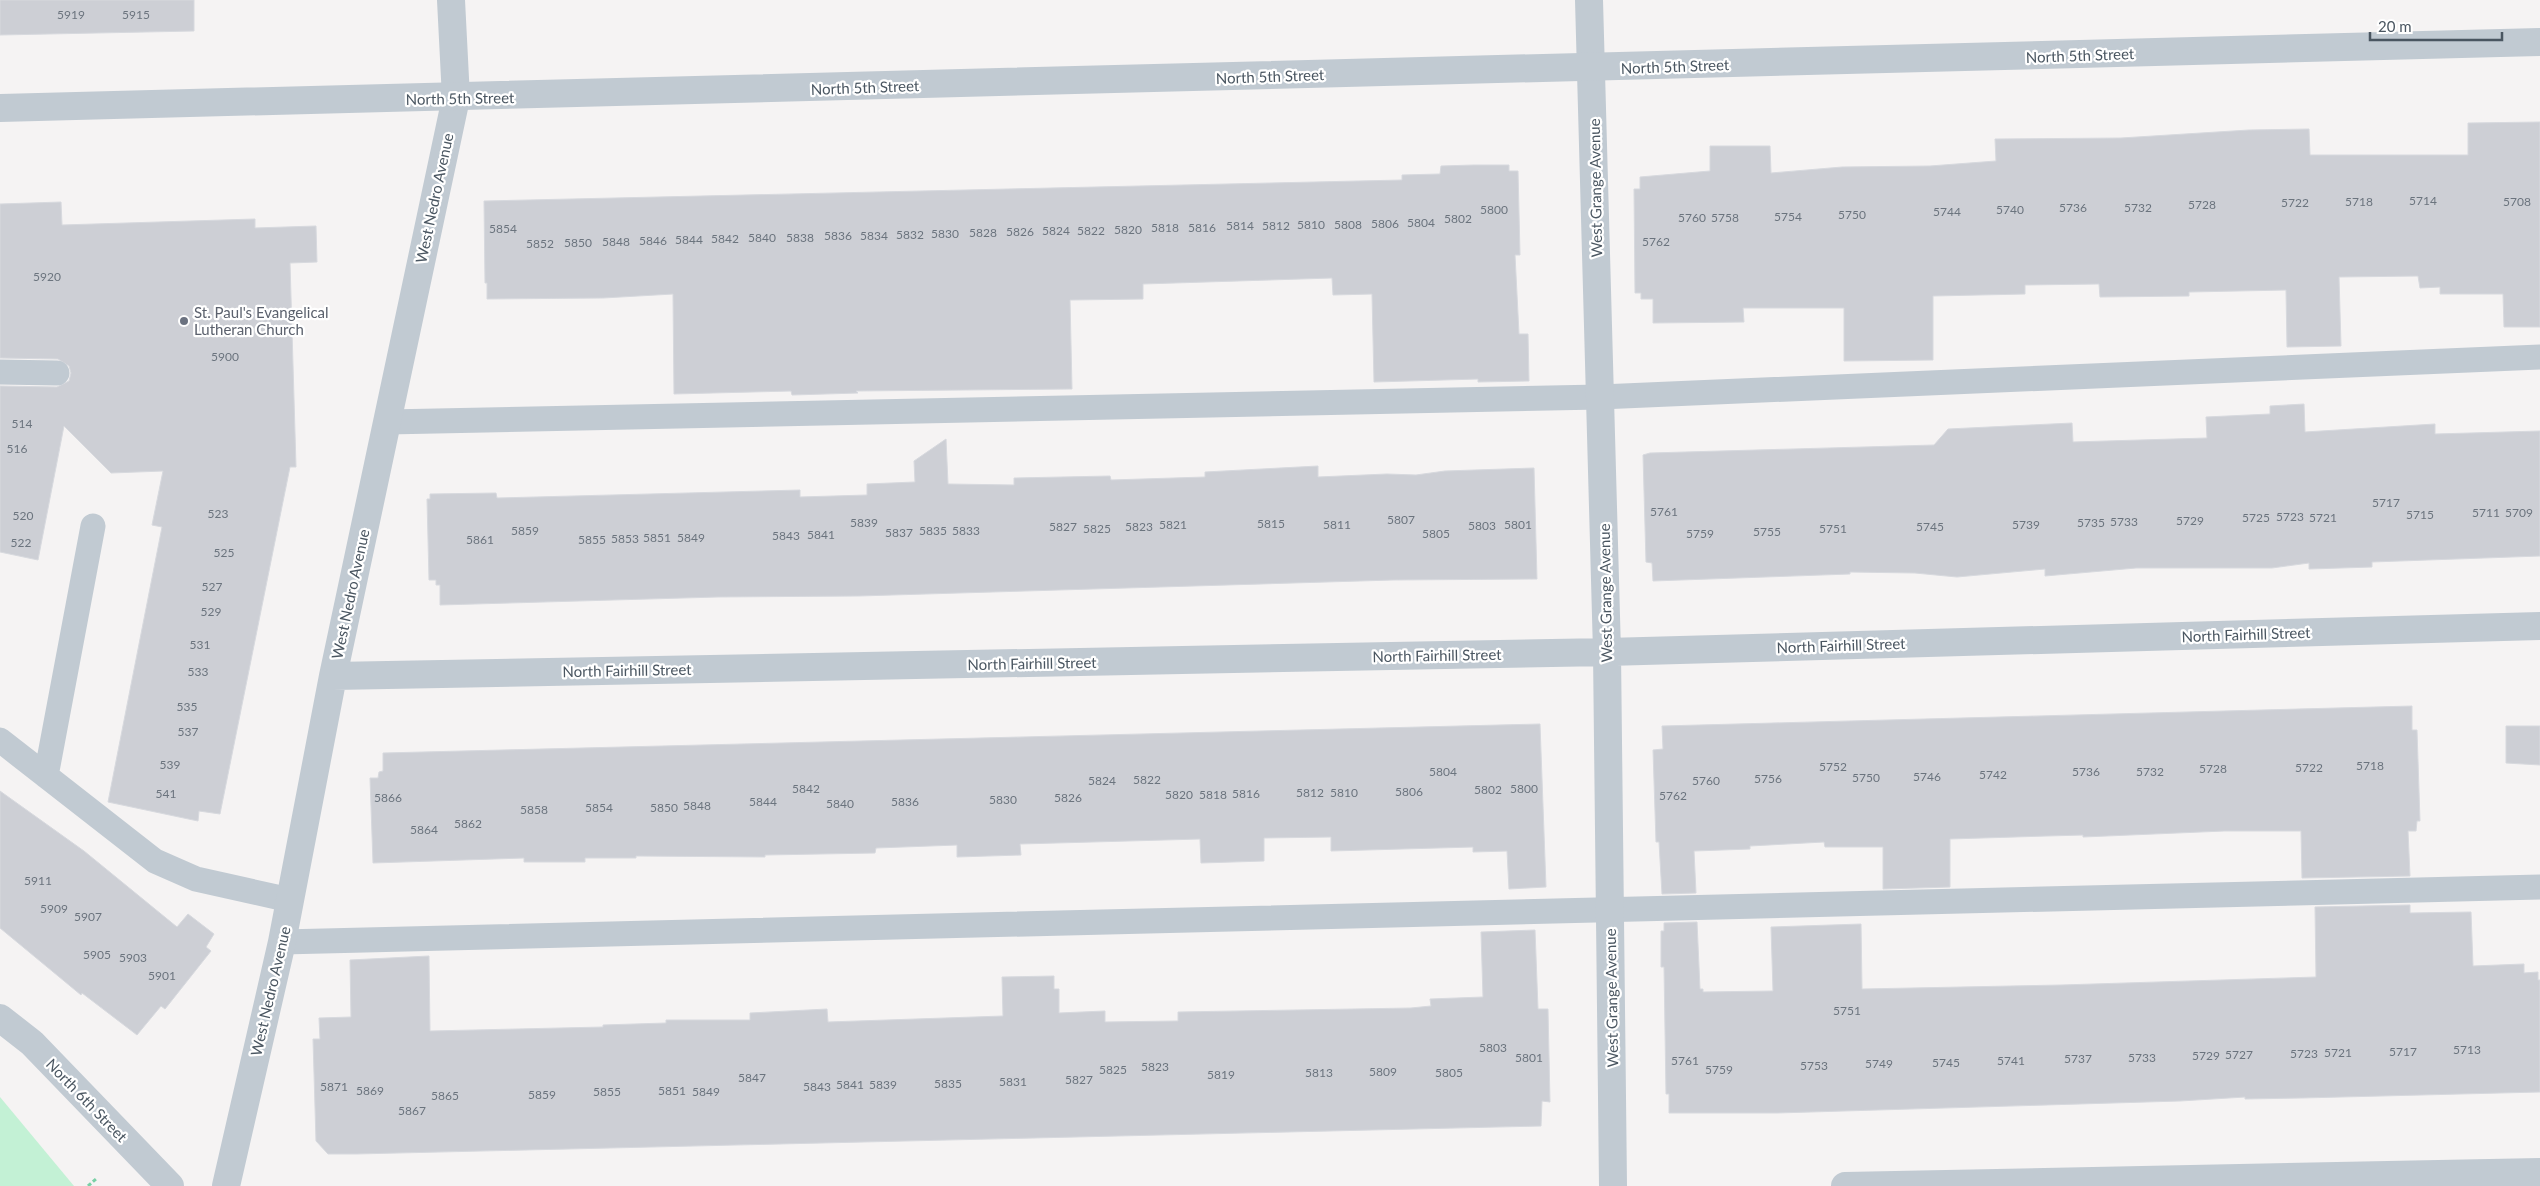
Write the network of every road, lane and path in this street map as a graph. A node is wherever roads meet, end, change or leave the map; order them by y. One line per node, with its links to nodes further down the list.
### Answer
1 (451, 0): 5 (street, West Nedro Avenue)
2 (1590, 0): 4 (street, West Grange Avenue)
3 (2540, 42): 4 (street, North 5th Street)
4 (1592, 68): 5 (street, North 5th Street); 10 (street, West Grange Avenue)
5 (456, 98): 6 (street, North 5th Street); 11 (street, West Nedro Avenue)
6 (0, 108)
7 (2540, 357): 10 (lane)
8 (0, 372): 9 (lane)
9 (57, 373)
10 (1600, 396): 11 (lane); 14 (street, West Grange Avenue)
11 (387, 422): 15 (street, West Nedro Avenue)
12 (93, 526): 17 (lane)
13 (2540, 626): 14 (street, North Fairhill Street)
14 (1607, 652): 15 (street, North Fairhill Street); 20 (street, West Grange Avenue)
15 (333, 676): 19 (street, West Nedro Avenue)
16 (0, 740): 17 (lane)
17 (46, 776): 19 (lane)
18 (2540, 887): 20 (lane)
19 (290, 900): 21 (street, West Nedro Avenue)
20 (1610, 911): 21 (lane); 28 (street, West Grange Avenue)
21 (282, 942): 27 (street, West Nedro Avenue)
22 (0, 1018): 26 (street, North 6th Street)
23 (2540, 1172): 29 (street)
24 (96, 1179): 25 (path)
25 (88, 1186)
26 (170, 1186)
27 (226, 1186)
28 (1613, 1186)
29 (1844, 1186)

